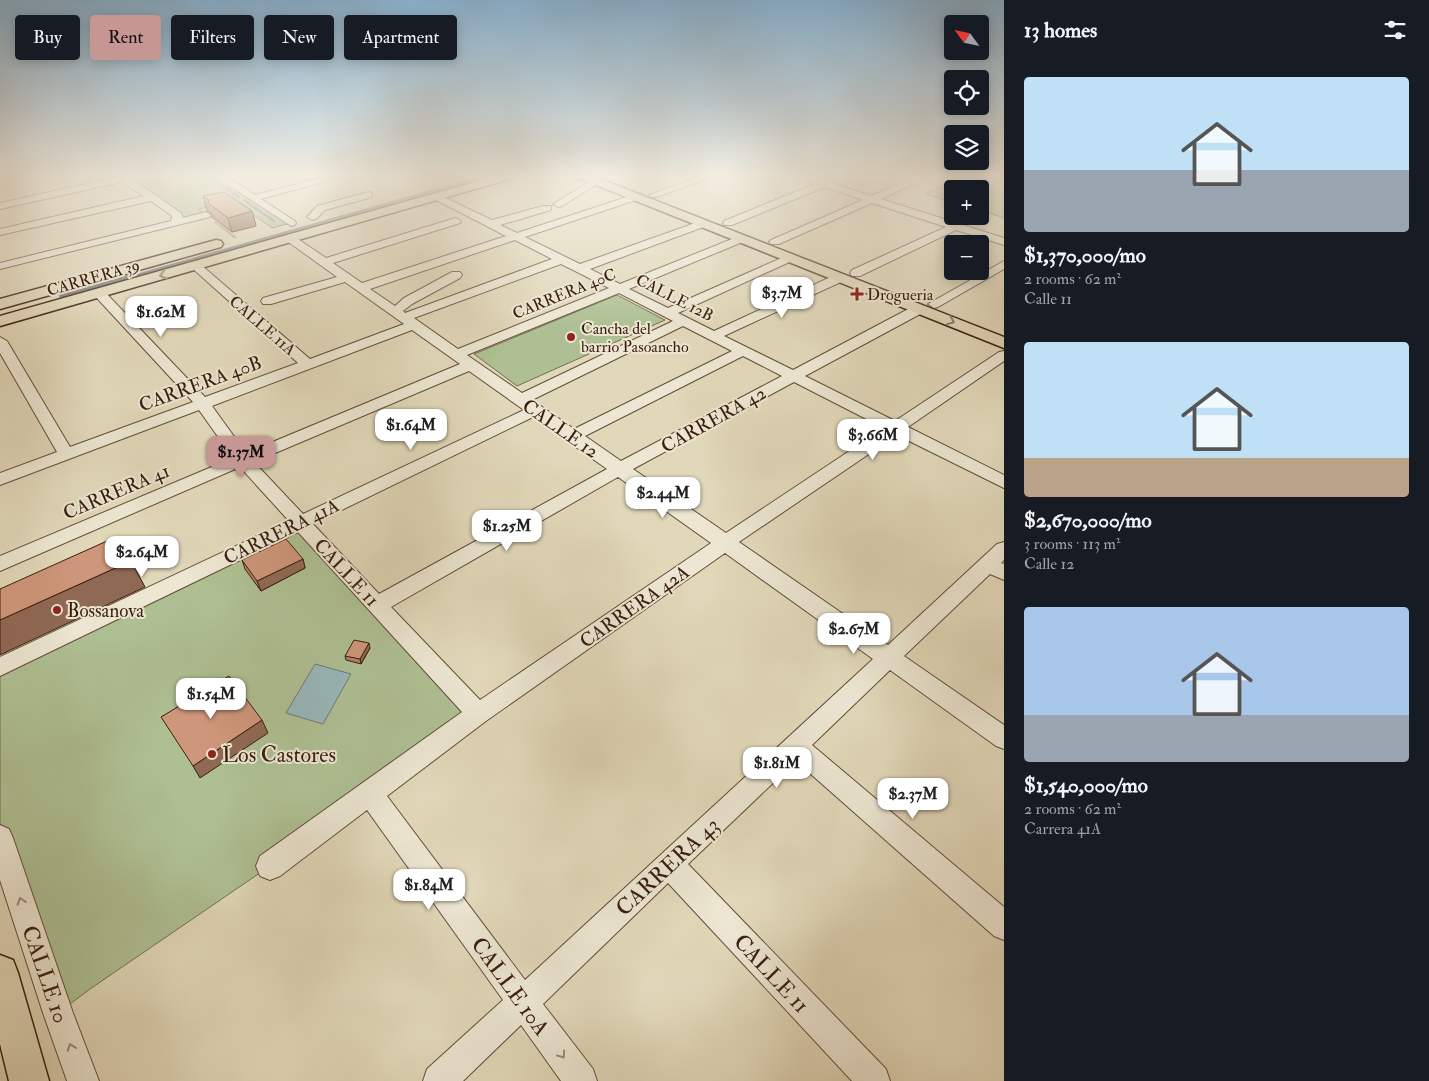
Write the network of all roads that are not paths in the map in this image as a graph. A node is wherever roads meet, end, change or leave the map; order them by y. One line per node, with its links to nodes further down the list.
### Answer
1 (29, 225): 14 (street)
2 (161, 225): 25 (street)
3 (282, 225): 13 (main road)
4 (338, 225): 17 (main road, CARRERA 39)
5 (442, 225): 23 (street)
6 (494, 225): 15 (street, CALLE 12B)
7 (551, 225): 15 (street)
8 (698, 225): 27 (street)
9 (706, 225): 18 (main road)
10 (732, 225): 19 (main road)
11 (812, 225): 19 (street)
12 (956, 226): 20 (street); 28 (street)
13 (272, 228)
14 (0, 232)
15 (516, 237): 22 (street, CALLE 12B); 32 (street)
16 (236, 238): 35 (main road, CARRERA 39)
17 (291, 239): 23 (street, CALLE 12); 26 (main road, CARRERA 39)
18 (740, 239): 21 (main road); 33 (street, CARRERA 40C)
19 (775, 242): 28 (main road)
20 (1004, 242)
21 (790, 258): 31 (main road); 39 (street)
22 (561, 260): 27 (street, CALLE 12B); 40 (street, CARRERA 40B)
23 (324, 262): 30 (street, CALLE 12)
24 (1004, 264): 37 (street)
25 (0, 266)
26 (196, 266): 34 (main road, CARRERA 39, one-way to 34); 50 (street, CALLE 11A)
27 (579, 269): 33 (street, CALLE 12B)
28 (856, 273): 37 (main road)
29 (456, 275): 40 (street)
30 (346, 278): 32 (street, CALLE 12); 36 (street)
31 (839, 278): 38 (main road); 44 (street)
32 (360, 288): 40 (street, CALLE 12)
33 (618, 289): 39 (street, CALLE 12B); 48 (street, CARRERA 40C)
34 (99, 293): 41 (main road, CARRERA 39); 54 (street, CALLE 11)
35 (2, 301)
36 (268, 301)
37 (934, 304): 43 (main road)
38 (918, 309): 46 (main road, one-way to 46); 52 (street, CARRERA 42)
39 (668, 313): 42 (street, CALLE 12B)
40 (404, 318): 48 (street, CALLE 12); 50 (street, CARRERA 40B)
41 (0, 321)
42 (683, 321): 44 (street, CALLE 12B); 53 (street)
43 (1004, 330)
44 (713, 336): 47 (street, CALLE 12B)
45 (0, 341): 58 (street)
46 (1004, 342)
47 (743, 351): 52 (street, CALLE 12B); 57 (street)
48 (456, 355): 51 (street, CALLE 12)
49 (1004, 355): 56 (street, CARRERA 42A)
50 (308, 364): 54 (street, CARRERA 40B)
51 (471, 365): 53 (street, CALLE 12); 59 (street, CARRERA 41)
52 (792, 376): 56 (street, CALLE 12B); 60 (street, CARRERA 42)
53 (520, 400): 55 (street, CALLE 12)
54 (202, 403): 58 (street, CARRERA 40B); 59 (street, CALLE 11)
55 (536, 410): 57 (street, CALLE 12); 63 (street, CARRERA 41A)
56 (895, 428): 62 (street, CALLE 12B); 64 (street, CARRERA 42A)
57 (573, 436): 60 (street, CALLE 12)
58 (66, 454): 61 (street, CARRERA 40B)
59 (243, 460): 63 (street, CALLE 11); 66 (street, CARRERA 41)
60 (620, 469): 64 (street, CALLE 12); 67 (street, CARRERA 42)
61 (0, 479)
62 (1004, 482)
63 (300, 522): 67 (street, CALLE 11); 69 (street, CARRERA 41A)
64 (725, 543): 68 (street, CALLE 12); 70 (street, CARRERA 42A)
65 (999, 562): 68 (street, CARRERA 43)
66 (0, 564)
67 (377, 605): 70 (street, CALLE 11)
68 (889, 657): 71 (street, CALLE 12); 72 (street, CARRERA 43)
69 (0, 667)
70 (478, 714): 73 (street, CARRERA 42A)
71 (1004, 738)
72 (795, 745): 75 (street, CARRERA 43); 77 (street)
73 (370, 794): 76 (street, CARRERA 42A); 79 (street, CALLE 10A)
74 (0, 838): 81 (street, CALLE 10, one-way to 74)
75 (669, 864): 79 (street, CARRERA 43); 84 (street, CALLE 11)
76 (270, 866)
77 (1004, 926)
78 (0, 973): 80 (main road)
79 (523, 1002): 82 (street, CARRERA 43); 83 (street, CALLE 10A, one-way to 83)
80 (29, 1081)
81 (84, 1081)
82 (439, 1081)
83 (582, 1081)
84 (874, 1081)

